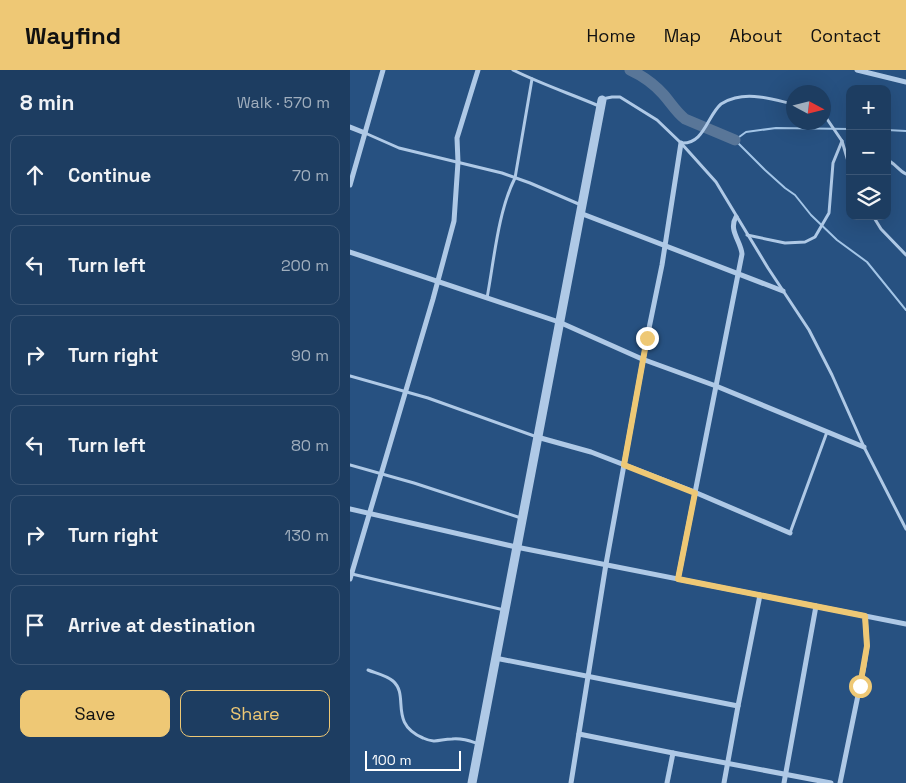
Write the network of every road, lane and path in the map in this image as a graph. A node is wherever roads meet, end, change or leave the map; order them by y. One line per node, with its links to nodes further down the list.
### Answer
1 (383, 70): 13 (street)
2 (478, 70): 18 (street)
3 (513, 70): 7 (lane)
4 (857, 70): 6 (street)
5 (887, 70): 6 (street)
6 (885, 77): 8 (street)
7 (532, 79): 9 (lane); 20 (lane)
8 (906, 82)
9 (601, 103): 15 (lane); 22 (street)
10 (786, 103): 15 (lane)
11 (831, 125): 14 (lane)
12 (350, 127): 13 (street)
13 (365, 133): 18 (lane); 21 (street)
14 (842, 141): 16 (lane); 25 (lane)
15 (681, 143): 23 (lane); 26 (street)
16 (846, 154)
17 (891, 161): 19 (lane)
18 (458, 162): 20 (lane); 30 (street)
19 (906, 174)
20 (516, 178): 22 (lane); 32 (lane)
21 (350, 185)
22 (581, 209): 26 (street); 33 (street)
23 (736, 217): 25 (lane); 29 (street)
24 (875, 220): 28 (lane)
25 (747, 234): 31 (lane)
26 (665, 247): 29 (street); 34 (street)
27 (350, 252): 30 (street)
28 (906, 255)
29 (738, 275): 31 (street); 36 (street)
30 (438, 282): 32 (street); 37 (street)
31 (783, 292): 40 (lane)
32 (487, 298): 33 (street)
33 (559, 322): 34 (street); 39 (street)
34 (643, 360): 36 (street); 42 (street)
35 (350, 376): 37 (lane)
36 (716, 386): 38 (street); 44 (street)
37 (406, 392): 39 (lane); 43 (street)
38 (827, 432): 40 (street); 49 (lane)
39 (537, 437): 42 (street); 47 (street)
40 (864, 447): 48 (lane)
41 (350, 465): 43 (lane)
42 (624, 465): 44 (street); 51 (street)
43 (381, 474): 46 (street); 47 (lane)
44 (695, 493): 49 (street); 53 (street)
45 (350, 509): 46 (street)
46 (370, 513): 50 (street); 52 (street)
47 (522, 518): 50 (street)
48 (906, 529)
49 (790, 533)
50 (516, 547): 51 (street); 56 (street)
51 (606, 564): 53 (street); 61 (street)
52 (351, 576): 56 (lane)
53 (678, 579): 54 (street)
54 (760, 595): 55 (street); 62 (street)
55 (816, 606): 57 (street); 67 (street)
56 (504, 610): 59 (street)
57 (865, 616): 58 (street); 74 (street)
58 (906, 624)
59 (495, 658): 61 (street); 64 (street)
60 (368, 670): 64 (lane)
61 (588, 677): 62 (street); 63 (street)
62 (738, 706): 66 (street)
63 (579, 734): 65 (street); 69 (street)
64 (479, 744): 68 (street)
65 (673, 753): 66 (street); 70 (street)
66 (728, 764): 67 (street); 71 (street)
67 (785, 775): 72 (street); 73 (street)
68 (472, 783)
69 (571, 783)
70 (667, 783)
71 (724, 783)
72 (784, 783)
73 (831, 783)
74 (840, 783)

